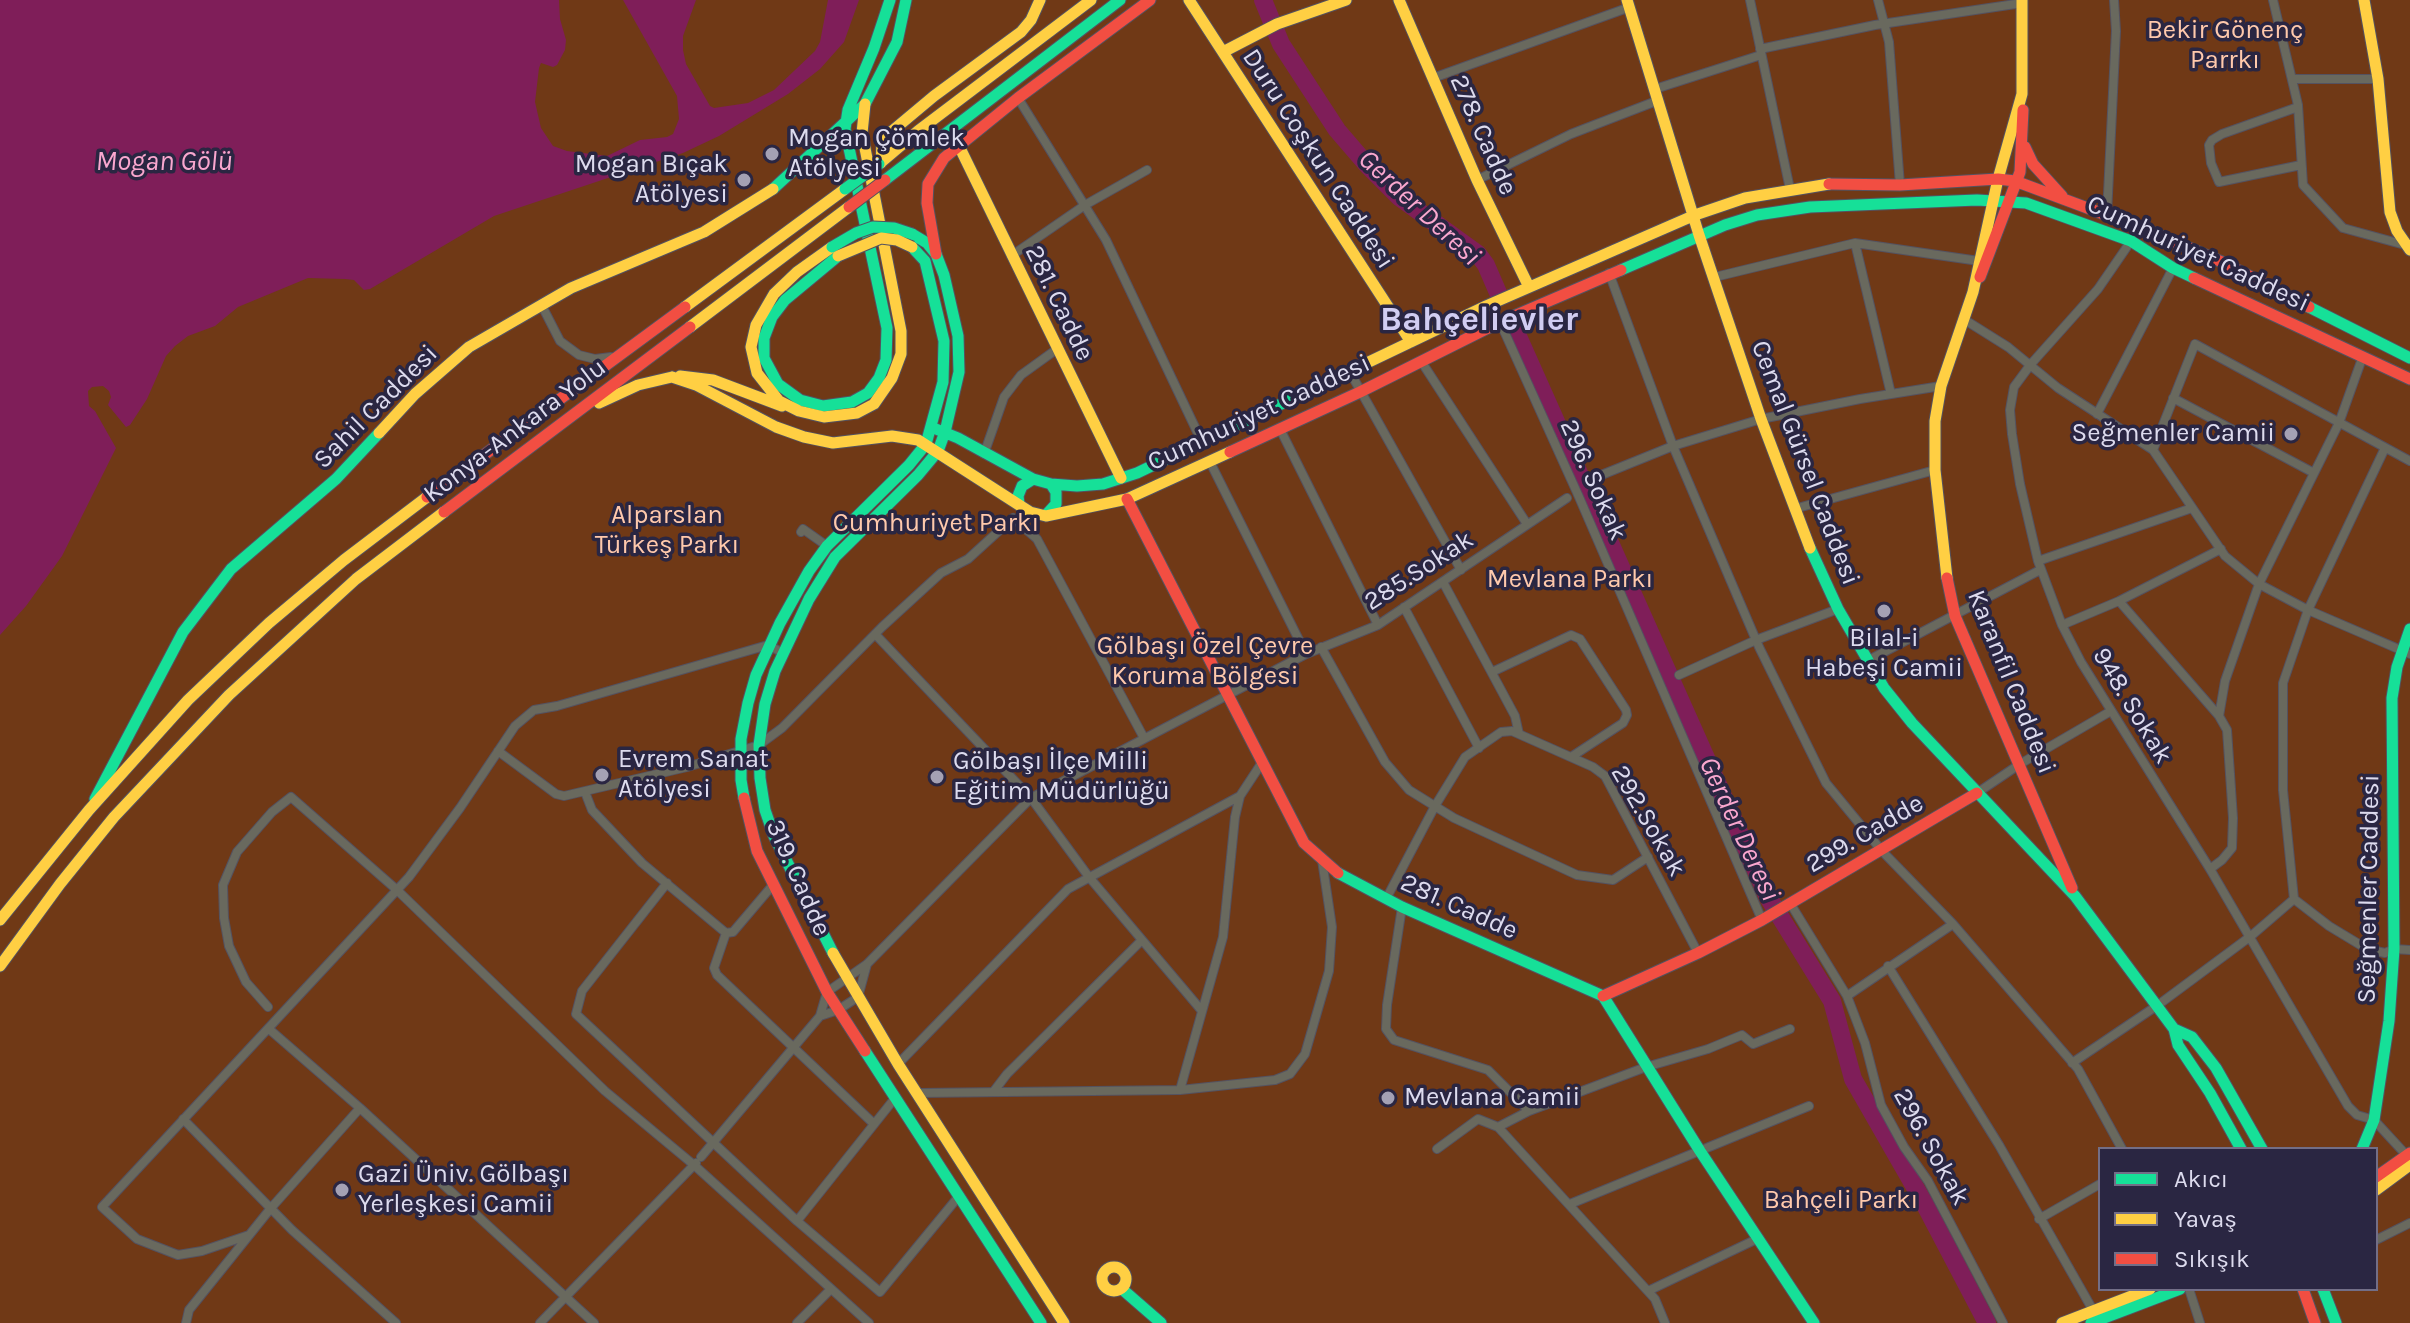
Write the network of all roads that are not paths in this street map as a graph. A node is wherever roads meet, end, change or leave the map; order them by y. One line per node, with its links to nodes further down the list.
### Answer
1 (890, 0): 29 (main road)
2 (906, 0): 27 (main road, Sahil Caddesi)
3 (1040, 0): 32 (main road)
4 (1091, 0): 32 (main road)
5 (1120, 0): 78 (main road, Konya-Ankara Yolu, bridge)
6 (1150, 0): 26 (main road, 319. Cadde)
7 (1189, 0): 19 (main road, Duru Coşkun Caddesi)
8 (1346, 0): 15 (main road)
9 (1399, 0): 21 (main road, 278. Cadde)
10 (1750, 0): 20 (street)
11 (1878, 0): 18 (street)
12 (2114, 0): 44 (street)
13 (2364, 0): 23 (main road)
14 (2270, 1): 22 (street)
15 (1330, 2): 19 (main road)
16 (2022, 2): 18 (street); 25 (main road)
17 (1629, 4): 21 (street); 24 (main road, Cemal Gürsel Caddesi)
18 (1885, 24): 20 (street); 38 (street)
19 (1223, 52): 62 (main road, Duru Coşkun Caddesi)
20 (1761, 52): 24 (street); 39 (street)
21 (1433, 78): 36 (main road, 278. Cadde)
22 (2292, 79): 23 (street); 28 (street)
23 (2378, 79): 49 (main road)
24 (1657, 94): 36 (street); 45 (main road, Cemal Gürsel Caddesi)
25 (2022, 94): 30 (main road, Karanfil Caddesi); 35 (main road, Karanfil Caddesi)
26 (1018, 98): 31 (main road, 319. Cadde); 43 (street)
27 (865, 104): 29 (main road, Sahil Caddesi); 76 (main road, 319. Cadde)
28 (2298, 107): 33 (street); 33 (street)
29 (846, 125): 50 (main road, 319. Cadde); 59 (main road, Sahil Caddesi)
30 (2023, 143): 37 (main road, Karanfil Caddesi); 40 (main road)
31 (959, 146): 51 (main road, 319. Cadde); 52 (main road, 281. Cadde)
32 (880, 163): 65 (main road, bridge)
33 (2301, 165): 49 (street)
34 (1147, 170): 43 (street)
35 (1998, 179): 37 (main road, Cumhuriyet Caddesi); 38 (main road, Cumhuriyet Caddesi); 41 (main road, Karanfil Caddesi)
36 (1477, 180): 57 (main road, 278. Cadde)
37 (2015, 181): 40 (main road, Cumhuriyet Caddesi); 42 (main road, Karanfil Caddesi)
38 (1900, 185): 39 (main road, Cumhuriyet Caddesi)
39 (1790, 189): 45 (main road, Cumhuriyet Caddesi)
40 (2066, 199): 44 (main road, Cumhuriyet Caddesi)
41 (1992, 201): 42 (main road, Cumhuriyet Caddesi); 46 (main road, Cumhuriyet Caddesi); 53 (main road, Karanfil Caddesi)
42 (2010, 201): 47 (main road, Cumhuriyet Caddesi); 58 (main road, Karanfil Caddesi)
43 (1085, 205): 52 (street); 84 (street)
44 (2107, 214): 66 (main road, Cumhuriyet Caddesi)
45 (1695, 215): 46 (main road, Cemal Gürsel Caddesi); 57 (main road, Cumhuriyet Caddesi)
46 (1699, 235): 55 (main road, Cumhuriyet Caddesi); 56 (main road, Cemal Gürsel Caddesi)
47 (2131, 241): 54 (main road, Cumhuriyet Caddesi); 68 (street, 948. Sokak)
48 (1855, 243): 53 (street); 56 (street); 74 (street)
49 (2407, 248)
50 (835, 252): 51 (main road, 319. Cadde, bridge); 76 (main road, 319. Cadde); 81 (main road, 319. Cadde, bridge)
51 (936, 254): 83 (main road, 319. Cadde)
52 (1011, 256): 63 (main road, 281. Cadde)
53 (1979, 261): 58 (main road, Karanfil Caddesi)
54 (2173, 268): 64 (main road, Cumhuriyet Caddesi); 77 (street)
55 (1609, 273): 61 (main road, Cumhuriyet Caddesi); 86 (street)
56 (1715, 277): 79 (main road, Cemal Gürsel Caddesi)
57 (1529, 287): 62 (main road, Cumhuriyet Caddesi)
58 (1973, 292): 60 (main road, Karanfil Caddesi)
59 (541, 304): 65 (street); 150 (main road, Sahil Caddesi)
60 (1965, 320): 68 (street); 72 (main road, Karanfil Caddesi)
61 (1500, 322): 67 (main road, Cumhuriyet Caddesi); 164 (street, 296. Sokak)
62 (1411, 342): 69 (main road, Cumhuriyet Caddesi)
63 (1057, 349): 90 (street); 95 (main road, 281. Cadde)
64 (2363, 356): 71 (main road, Cumhuriyet Caddesi); 80 (street)
65 (616, 357): 150 (main road)
66 (2410, 358)
67 (1421, 361): 73 (main road, Cumhuriyet Caddesi); 106 (street)
68 (2031, 364): 77 (street); 111 (street, 948. Sokak)
69 (1350, 372): 73 (street); 84 (main road, Cumhuriyet Caddesi)
70 (672, 377): 76 (main road); 78 (main road); 85 (main road, Cumhuriyet Caddesi)
71 (2410, 379)
72 (1941, 386): 74 (street); 93 (main road, Karanfil Caddesi)
73 (1360, 392): 82 (main road, Cumhuriyet Caddesi); 112 (street)
74 (1891, 394): 79 (street)
75 (2173, 398): 80 (street); 88 (street); 94 (street)
76 (788, 406)
77 (2097, 414): 88 (street)
78 (566, 419): 174 (main road, Konya-Ankara Yolu)
79 (1761, 419): 86 (street); 103 (main road, Cemal Gürsel Caddesi)
80 (2339, 423): 87 (street); 94 (street)
81 (931, 427): 83 (main road, Cumhuriyet Caddesi); 85 (main road, 319. Cadde)
82 (1280, 429): 92 (main road, Cumhuriyet Caddesi); 120 (street)
83 (945, 432): 89 (main road, 319. Cadde); 90 (main road, Cumhuriyet Caddesi)
84 (1202, 442): 95 (main road, Cumhuriyet Caddesi)
85 (926, 444): 89 (main road, Cumhuriyet Caddesi); 109 (main road, 319. Cadde)
86 (1673, 446): 96 (street); 124 (street)
87 (2385, 448): 91 (street); 118 (street)
88 (2153, 450): 102 (street)
89 (938, 451): 101 (main road, Cumhuriyet Caddesi); 127 (main road, 319. Cadde)
90 (984, 454): 97 (main road, Cumhuriyet Caddesi)
91 (2410, 461)
92 (1210, 462): 100 (main road, Cumhuriyet Caddesi); 129 (street)
93 (1935, 470): 103 (street); 119 (main road, Karanfil Caddesi)
94 (2314, 473): 114 (street)
95 (1121, 478): 98 (main road, Cumhuriyet Caddesi)
96 (1594, 478)
97 (1033, 479): 98 (main road, Cumhuriyet Caddesi); 101 (main road)
98 (1051, 484): 105 (main road)
99 (1567, 498): 106 (street, 285.Sokak)
100 (1127, 499): 105 (main road, Cumhuriyet Caddesi); 133 (main road, 281. Cadde)
101 (1019, 504): 104 (main road, Cumhuriyet Caddesi)
102 (2192, 508): 110 (street); 111 (street)
103 (1794, 509): 117 (main road, Cemal Gürsel Caddesi)
104 (1032, 512): 105 (main road, Cumhuriyet Caddesi); 107 (street)
105 (1046, 516)
106 (1527, 524): 112 (street, 285.Sokak)
107 (1025, 528): 123 (street); 137 (street)
108 (801, 532): 109 (street)
109 (827, 546): 125 (main road, 319. Cadde)
110 (2221, 549): 114 (street); 115 (street)
111 (2039, 565): 119 (street); 121 (street, 948. Sokak)
112 (1461, 570): 113 (street, 285.Sokak)
113 (1443, 582): 116 (street, 285.Sokak); 131 (street)
114 (2259, 584): 118 (street); 135 (street)
115 (2119, 601): 121 (street); 135 (street)
116 (1404, 607): 120 (street, 285.Sokak); 139 (street)
117 (1838, 609): 124 (street); 130 (main road, Cemal Gürsel Caddesi)
118 (2308, 610): 128 (street); 161 (street)
119 (1955, 616): 130 (street); 144 (main road, Karanfil Caddesi)
120 (1378, 625): 126 (street, 285.Sokak)
121 (2062, 625): 134 (street, 948. Sokak)
122 (2410, 629): 128 (main road, Seğmenler Caddesi)
123 (875, 634): 138 (street); 148 (street)
124 (1756, 640): 132 (street); 151 (street)
125 (768, 645): 127 (street); 140 (street); 141 (main road, 319. Cadde)
126 (1321, 647): 129 (street, 285.Sokak); 149 (street)
127 (783, 653): 138 (main road, 319. Cadde)
128 (2406, 653): 170 (main road, Seğmenler Caddesi)
129 (1306, 654): 133 (street, 285.Sokak)
130 (1867, 661): 146 (main road, Cemal Gürsel Caddesi)
131 (1492, 672): 136 (street); 142 (street)
132 (1679, 675)
133 (1228, 695): 137 (street, 285.Sokak); 143 (main road, 281. Cadde)
134 (2111, 711): 144 (street); 154 (street, 948. Sokak)
135 (2219, 716): 154 (street)
136 (1519, 734): 139 (street); 142 (street, 292.Sokak)
137 (1144, 738): 148 (street, 285.Sokak)
138 (759, 745): 141 (street); 176 (main road, 319. Cadde)
139 (1479, 748): 149 (street)
140 (498, 751): 145 (street); 158 (street)
141 (740, 752): 145 (street); 157 (main road, 319. Cadde)
142 (1571, 757): 152 (street, 292.Sokak)
143 (1261, 764): 147 (street); 153 (main road, 281. Cadde)
144 (2020, 764): 146 (street); 159 (main road, Karanfil Caddesi)
145 (585, 792): 156 (street)
146 (1977, 793): 151 (main road, 299. Cadde); 159 (main road, Cemal Gürsel Caddesi)
147 (1240, 796): 155 (street); 184 (street)
148 (1031, 798): 155 (street); 173 (street, 285.Sokak)
149 (1435, 806): 152 (street); 160 (street)
150 (89, 810): 165 (main road)
151 (1882, 851): 162 (main road, 299. Cadde); 166 (street)
152 (1648, 857): 172 (street, 292.Sokak)
153 (1322, 860): 160 (main road, 281. Cadde); 193 (street)
154 (2210, 869): 168 (street, 948. Sokak)
155 (1089, 877): 169 (street); 191 (street)
156 (667, 883): 167 (street); 204 (street)
157 (772, 886): 167 (street); 177 (main road, 319. Cadde)
158 (397, 890): 182 (street); 186 (street); 212 (street)
159 (2075, 896): 181 (main road, Cemal Gürsel Caddesi)
160 (1386, 899): 163 (main road, 281. Cadde)
161 (2294, 899): 168 (street); 170 (street)
162 (1789, 904): 164 (main road, 299. Cadde); 179 (street, 296. Sokak)
163 (1402, 907): 178 (main road, 281. Cadde); 199 (street)
164 (1767, 916): 172 (main road, 299. Cadde)
165 (0, 920)
166 (1953, 924): 175 (street); 190 (street)
167 (726, 933): 189 (street)
168 (2251, 936): 181 (street); 201 (street, 948. Sokak)
169 (1142, 940): 184 (street); 194 (street)
170 (2394, 949): 171 (street); 201 (main road, Seğmenler Caddesi)
171 (2410, 950)
172 (1698, 953): 178 (main road, 299. Cadde)
173 (867, 964): 176 (street); 180 (street)
174 (0, 966)
175 (1888, 966): 179 (street); 220 (street)
176 (846, 976): 177 (street); 180 (main road, 319. Cadde)
177 (827, 992): 183 (main road, 319. Cadde); 185 (street)
178 (1603, 996): 192 (main road)
179 (1847, 996): 247 (street, 296. Sokak)
180 (858, 997): 183 (street); 191 (main road, 319. Cadde)
181 (2158, 1005): 188 (main road, Cemal Gürsel Caddesi); 190 (street)
182 (268, 1007)
183 (838, 1010): 185 (street); 196 (main road, 319. Cadde)
184 (1202, 1011): 193 (street)
185 (820, 1016): 189 (street)
186 (269, 1029): 198 (street); 200 (street)
187 (1790, 1029): 192 (street)
188 (2174, 1029): 206 (main road, Cemal Gürsel Caddesi); 207 (main road, Cemal Gürsel Caddesi)
189 (792, 1048): 202 (street); 204 (street)
190 (2072, 1063): 205 (street)
191 (898, 1064): 195 (main road, 319. Cadde)
192 (1646, 1067): 199 (street); 210 (main road)
193 (1180, 1090): 194 (street)
194 (994, 1091): 195 (street)
195 (918, 1093): 214 (main road, 319. Cadde)
196 (895, 1098): 202 (street); 217 (main road, 319. Cadde)
197 (1809, 1106): 210 (street)
198 (360, 1108): 219 (street); 234 (street)
199 (1529, 1111): 203 (street)
200 (183, 1119): 219 (street); 223 (street)
201 (2374, 1120): 208 (main road, Seğmenler Caddesi); 211 (street, 948. Sokak)
202 (873, 1123): 221 (street)
203 (1498, 1127): 209 (street); 218 (street)
204 (715, 1141): 212 (street); 221 (street)
205 (2121, 1147)
206 (2240, 1147)
207 (2261, 1147)
208 (2363, 1147)
209 (1437, 1149)
210 (1700, 1151): 218 (street); 224 (main road)
211 (2409, 1158): 213 (main road); 216 (main road)
212 (698, 1161): 226 (street); 234 (street)
213 (2378, 1176)
214 (977, 1184): 217 (main road); 243 (main road, 319. Cadde)
215 (2098, 1185): 220 (street)
216 (2378, 1188)
217 (962, 1200): 221 (street); 242 (main road, 319. Cadde)
218 (1570, 1204): 228 (street)
219 (271, 1208): 223 (street); 237 (street)
220 (2039, 1219): 235 (street)
221 (797, 1221)
222 (2409, 1226): 225 (street)
223 (249, 1235): 236 (street)
224 (1759, 1238): 228 (street); 246 (main road)
225 (2378, 1239)
226 (831, 1289): 240 (street); 241 (street)
227 (1122, 1289): 244 (main road)
228 (1648, 1291): 245 (street)
229 (2146, 1291): 235 (main road)
230 (2174, 1291): 235 (main road)
231 (2190, 1291): 249 (street)
232 (2304, 1291): 250 (main road)
233 (2324, 1291): 251 (main road)
234 (566, 1297): 238 (street); 239 (street)
235 (2094, 1318): 248 (main road)
236 (186, 1323)
237 (396, 1323)
238 (540, 1323)
239 (594, 1323)
240 (797, 1323)
241 (869, 1323)
242 (1041, 1323)
243 (1064, 1323)
244 (1161, 1323)
245 (1665, 1323)
246 (1814, 1323)
247 (2003, 1323)
248 (2062, 1323)
249 (2200, 1323)
250 (2315, 1323)
251 (2336, 1323)

